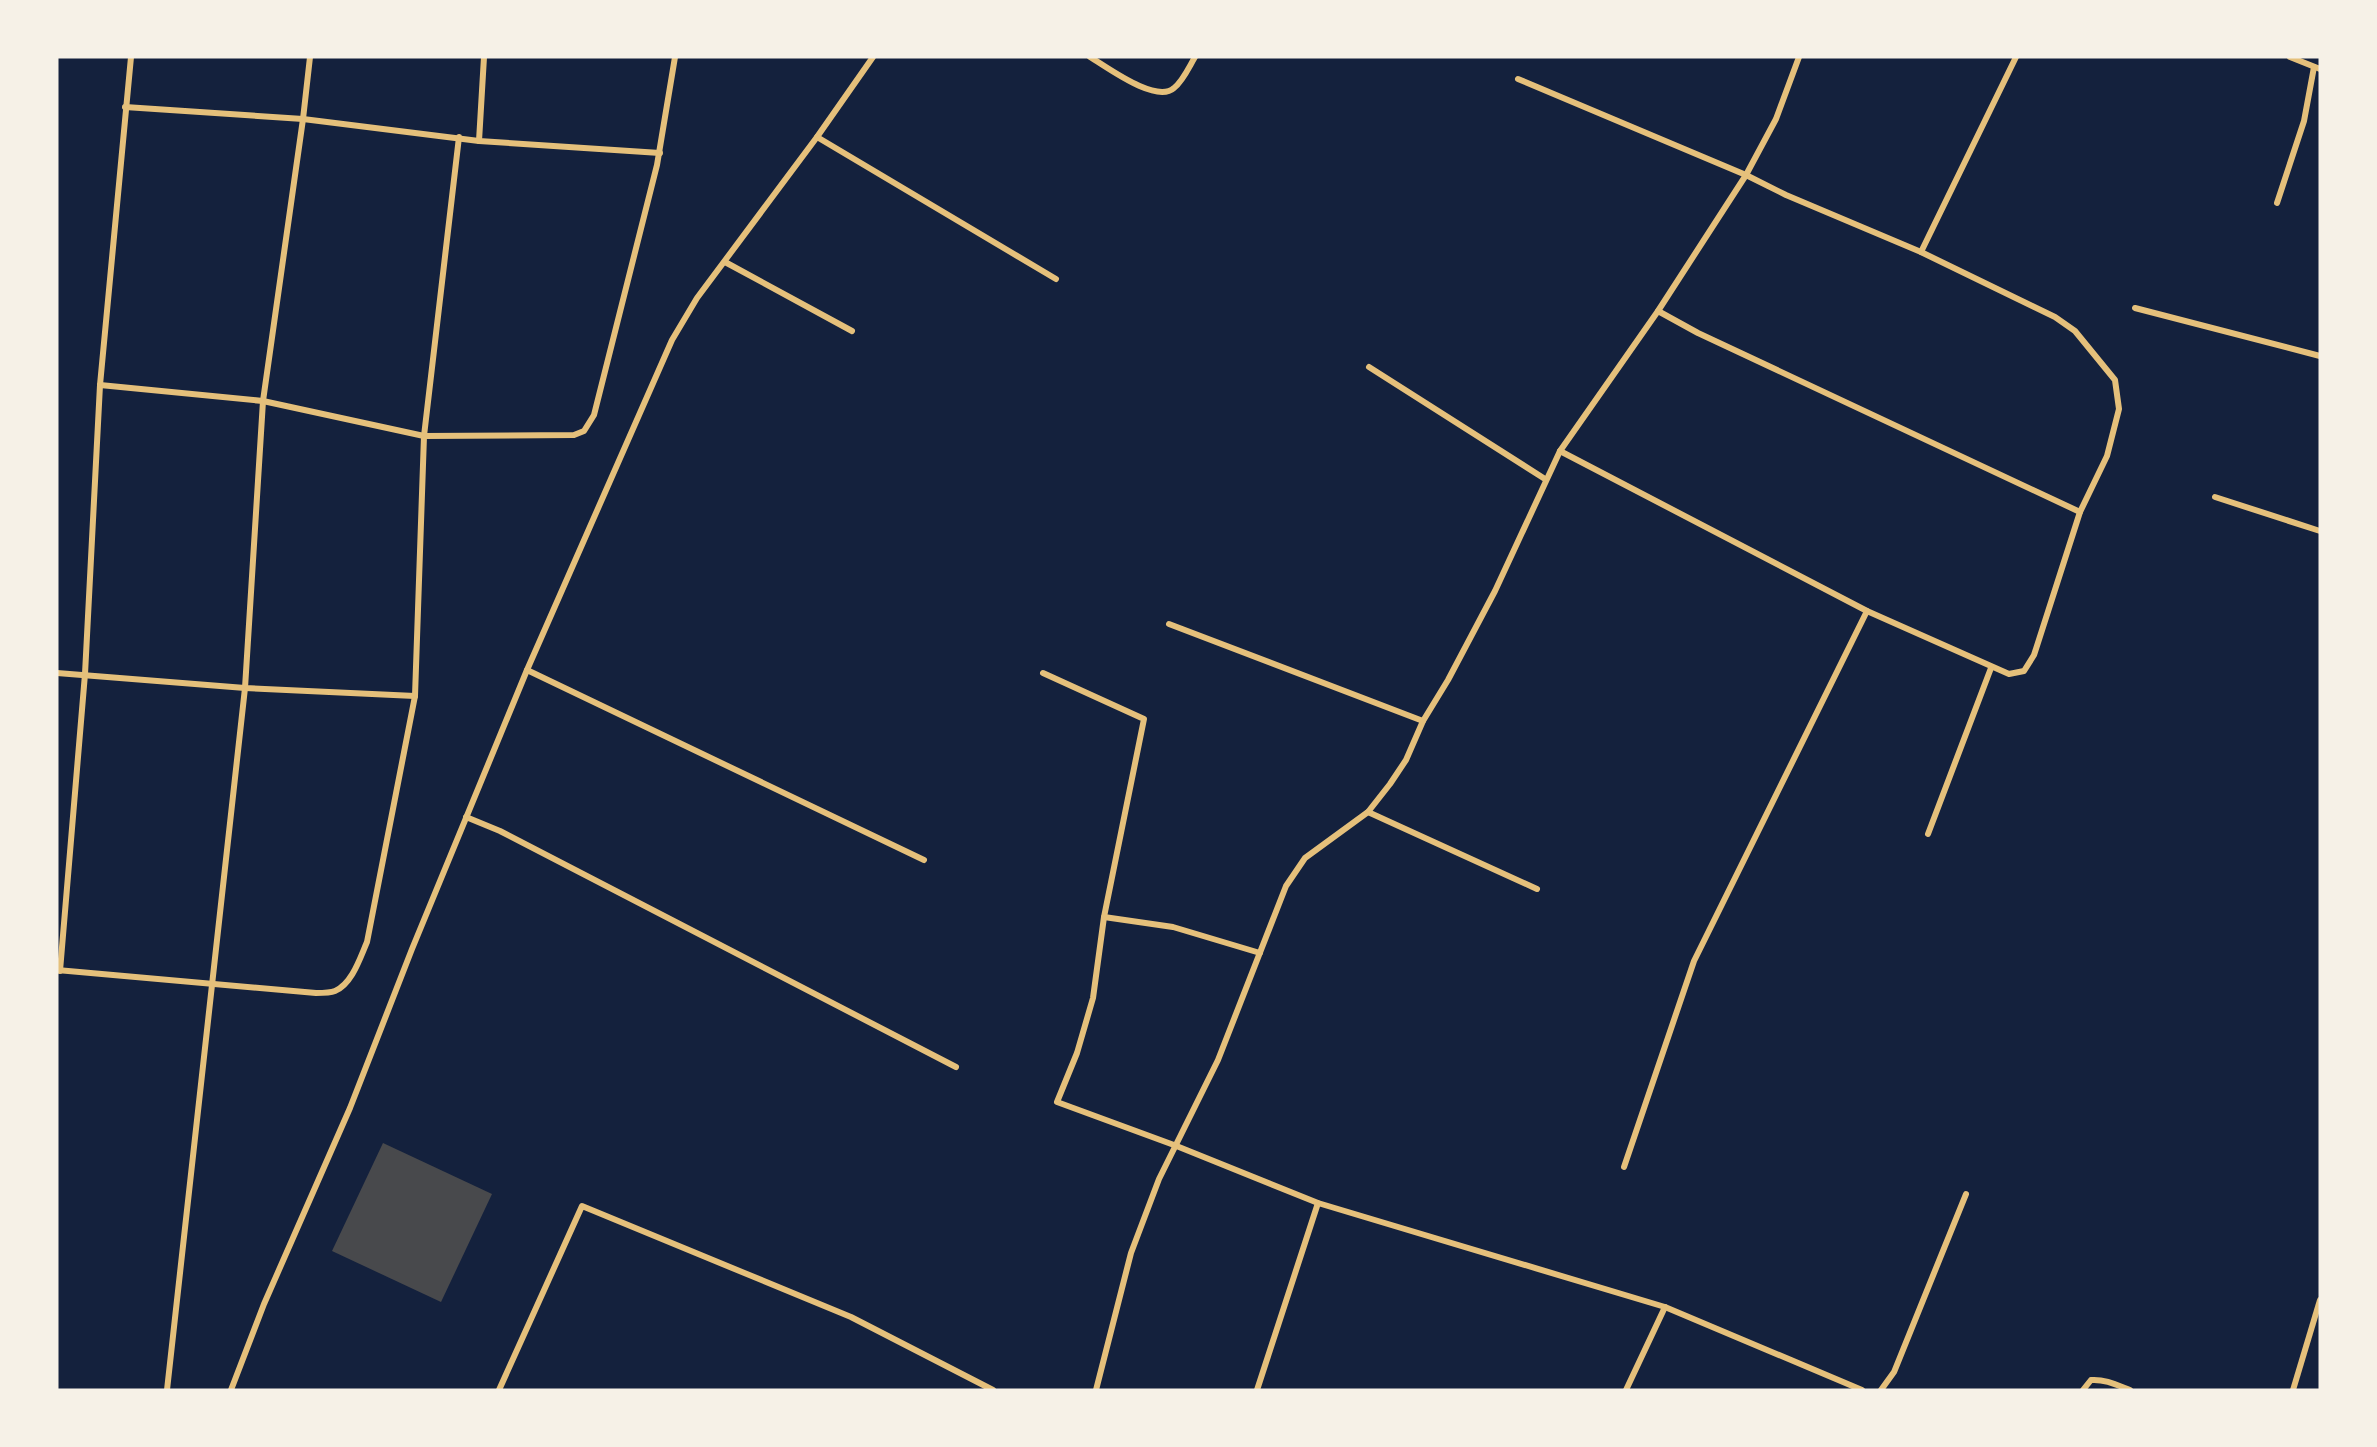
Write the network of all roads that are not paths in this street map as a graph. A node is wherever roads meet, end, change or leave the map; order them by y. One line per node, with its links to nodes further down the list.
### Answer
1 (131, 57): 13 (street)
2 (310, 57): 14 (street)
3 (484, 57): 17 (street)
4 (675, 57): 18 (street)
5 (873, 57): 16 (street)
6 (1090, 57): 7 (street)
7 (1196, 57)
8 (1799, 57): 19 (street)
9 (2016, 57): 21 (street)
10 (2290, 57): 11 (street)
11 (2317, 68): 20 (street)
12 (1518, 80): 19 (street)
13 (125, 107): 14 (street); 29 (street)
14 (303, 119): 15 (street); 30 (street)
15 (459, 137): 17 (street); 31 (street)
16 (817, 137): 22 (street); 23 (street)
17 (479, 141): 18 (street)
18 (660, 153): 31 (street)
19 (1746, 175): 21 (street); 25 (street)
20 (2277, 203)
21 (1921, 252): 35 (street)
22 (725, 262): 26 (street); 40 (street)
23 (1056, 279)
24 (2135, 308): 27 (street)
25 (1658, 311): 32 (street); 35 (street)
26 (852, 331)
27 (2320, 356)
28 (1369, 367): 33 (street)
29 (100, 385): 30 (street); 43 (street)
30 (263, 401): 31 (street); 44 (street)
31 (424, 436): 45 (street)
32 (1560, 451): 33 (street); 37 (street)
33 (1545, 479): 46 (street)
34 (2215, 497): 36 (street)
35 (2080, 512): 39 (street)
36 (2320, 531)
37 (1867, 611): 39 (street); 58 (street)
38 (1169, 624): 46 (street)
39 (1991, 668): 49 (street)
40 (527, 670): 48 (street); 50 (street)
41 (57, 673): 43 (street)
42 (1043, 673): 52 (street)
43 (85, 674): 44 (street); 54 (street)
44 (245, 688): 45 (street); 55 (street)
45 (415, 696): 55 (street)
46 (1423, 721): 47 (street)
47 (1368, 812): 51 (street); 53 (street)
48 (466, 817): 56 (street); 64 (street)
49 (1928, 834)
50 (924, 860)
51 (1537, 889)
52 (1104, 917): 53 (street); 57 (street)
53 (1260, 953): 57 (street)
54 (58, 970): 55 (street)
55 (213, 984): 63 (street)
56 (956, 1067)
57 (1174, 1145): 60 (street); 67 (street)
58 (1624, 1167)
59 (1966, 1194): 71 (street)
60 (1318, 1203): 62 (street); 68 (street)
61 (2320, 1300): 74 (street)
62 (1665, 1307): 69 (street); 70 (street)
63 (167, 1390)
64 (231, 1390)
65 (499, 1390): 66 (street)
66 (993, 1390)
67 (1096, 1390)
68 (1257, 1390)
69 (1626, 1390)
70 (1862, 1390)
71 (1881, 1390)
72 (2083, 1390): 73 (street)
73 (2130, 1390)
74 (2293, 1390)

